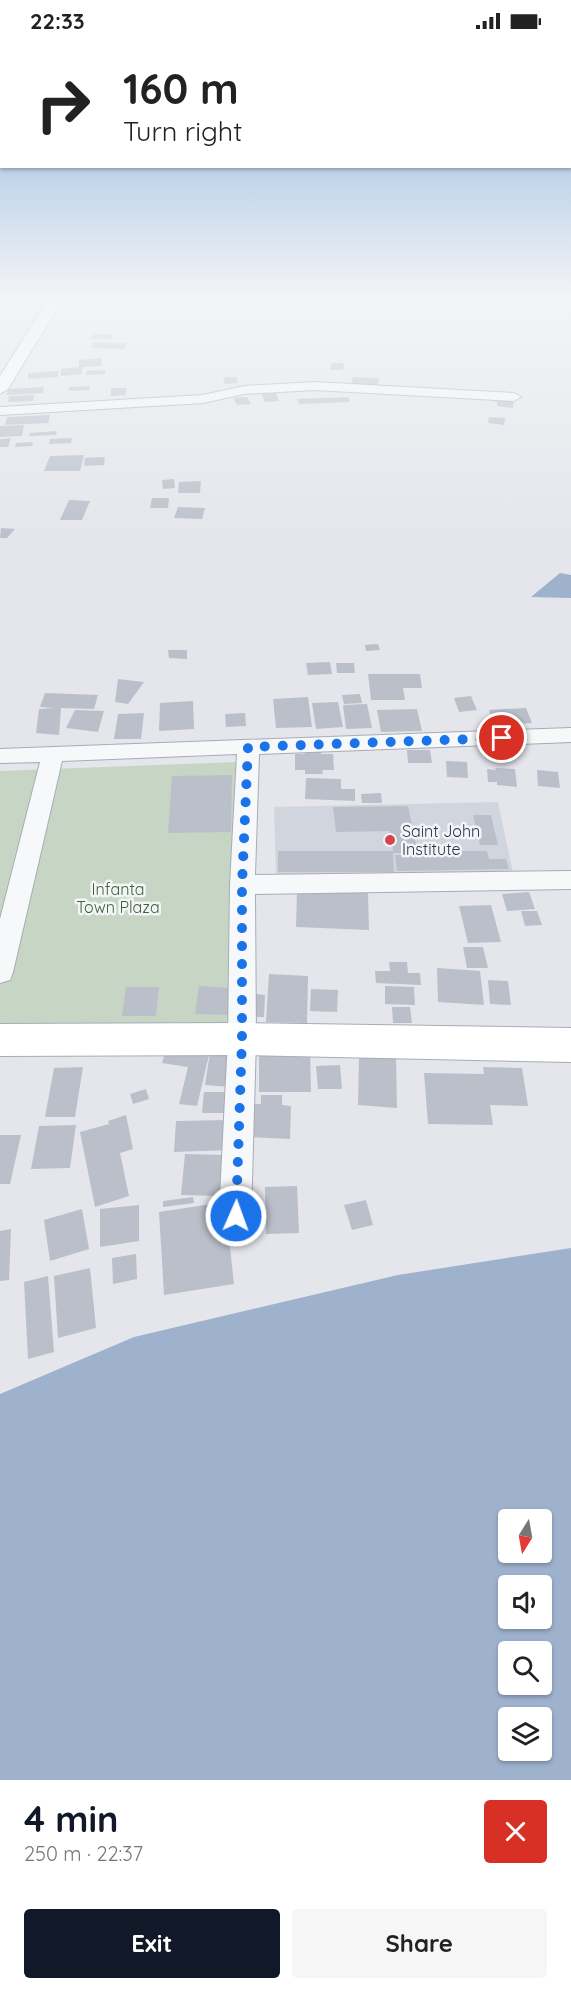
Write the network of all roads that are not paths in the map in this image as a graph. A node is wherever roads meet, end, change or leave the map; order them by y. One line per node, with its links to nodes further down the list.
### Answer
1 (514, 397): 2 (street)
2 (0, 411)
3 (571, 735): 4 (street)
4 (248, 747): 5 (street); 8 (street)
5 (53, 754): 6 (street); 9 (street)
6 (0, 756)
7 (571, 880): 8 (street)
8 (242, 885): 11 (street)
9 (10, 889): 10 (street)
10 (0, 972)
11 (242, 1039): 12 (main road); 13 (main road); 14 (street)
12 (0, 1040)
13 (571, 1045)
14 (236, 1216)

